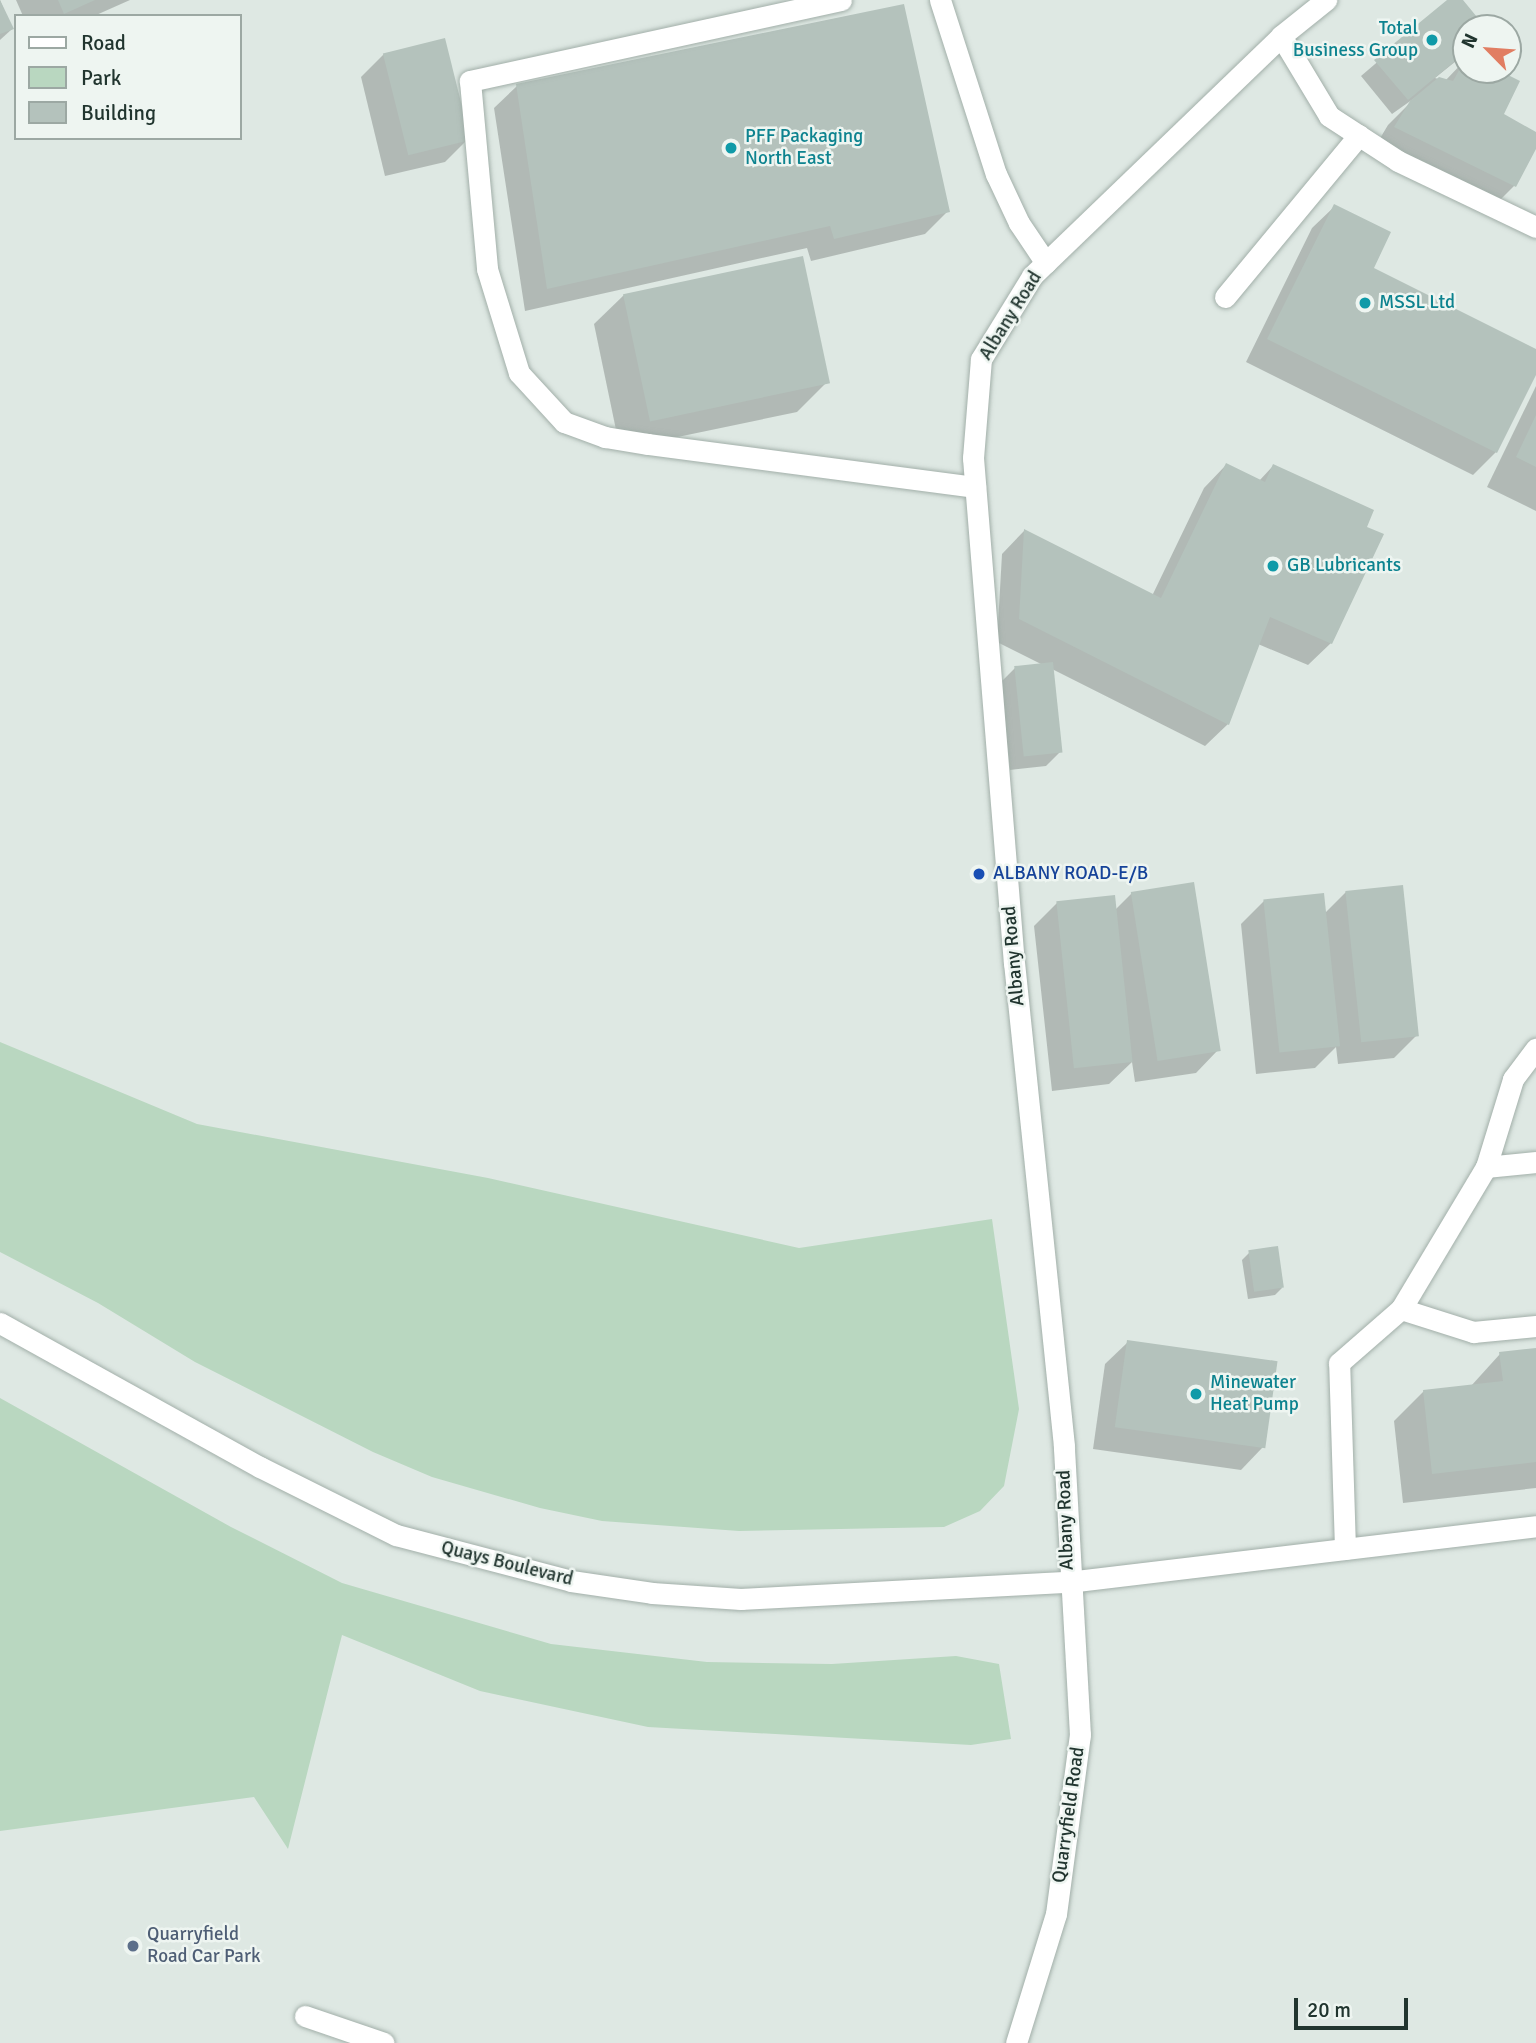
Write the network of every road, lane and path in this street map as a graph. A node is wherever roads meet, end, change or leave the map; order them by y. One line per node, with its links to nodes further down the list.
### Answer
1 (841, 0): 9 (street)
2 (940, 0): 7 (street)
3 (1326, 0): 4 (street, Albany Road)
4 (1280, 36): 5 (street); 7 (street, Albany Road)
5 (1359, 135): 6 (street); 8 (street)
6 (1536, 227)
7 (1046, 263): 9 (street, Albany Road)
8 (1225, 297)
9 (975, 487): 18 (street, Albany Road)
10 (1536, 1049): 12 (street)
11 (1536, 1162): 12 (street)
12 (1486, 1167): 13 (street)
13 (1401, 1309): 15 (street); 17 (street)
14 (0, 1323): 18 (street, Quays Boulevard)
15 (1536, 1326)
16 (1536, 1526): 17 (street, Albany Road)
17 (1345, 1549): 18 (street, Albany Road)
18 (1068, 1582): 21 (street, Quarryfield Road)
19 (305, 2016): 20 (street)
20 (384, 2043)
21 (1016, 2043)

